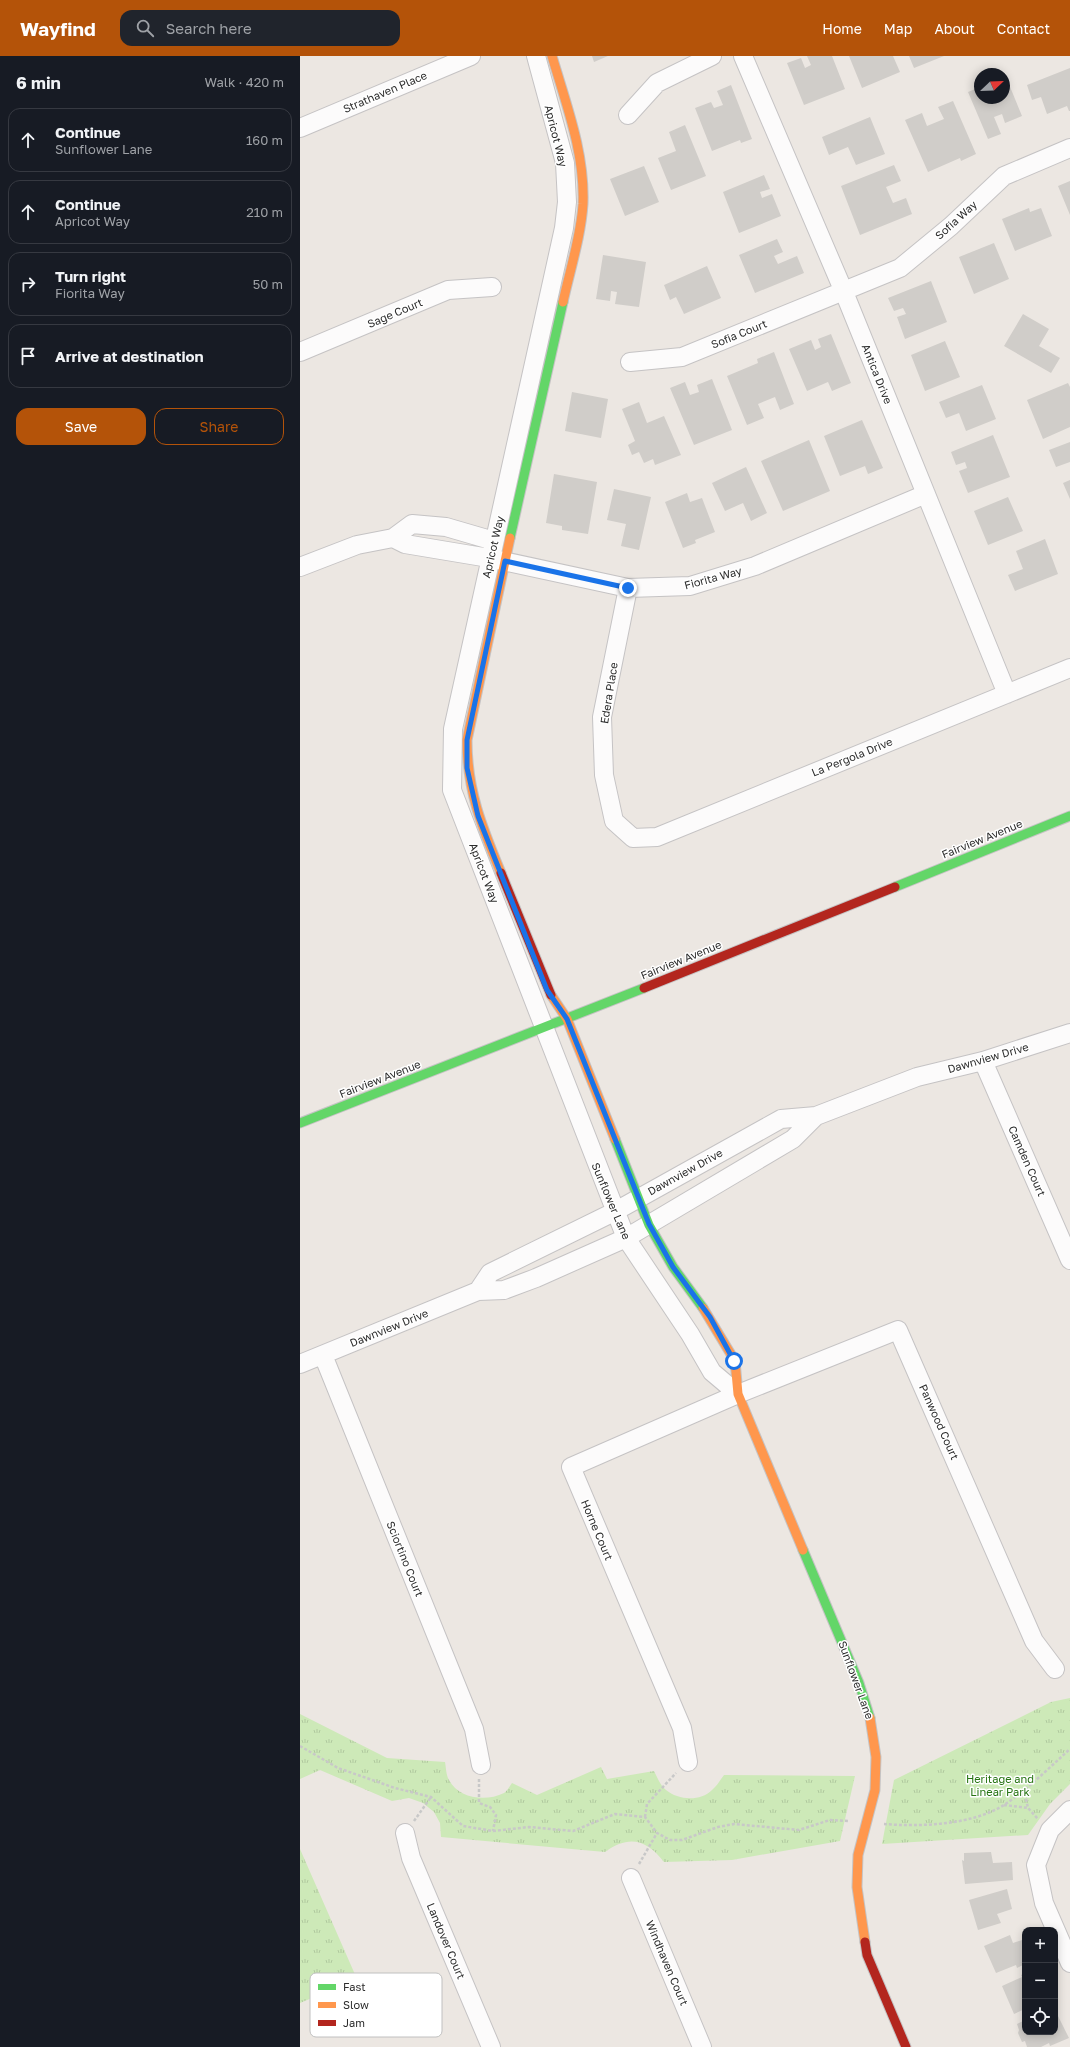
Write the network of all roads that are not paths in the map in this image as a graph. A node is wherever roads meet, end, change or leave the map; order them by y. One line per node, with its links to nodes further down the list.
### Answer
1 (471, 56): 7 (street, Strathaven Place)
2 (536, 56): 14 (street, Apricot Way)
3 (552, 56): 14 (street, Apricot Way)
4 (712, 56): 6 (street)
5 (743, 56): 10 (street, Antica Drive)
6 (628, 115)
7 (300, 128)
8 (1070, 148): 10 (street, Sofia Way)
9 (492, 287): 11 (street, Sage Court)
10 (844, 292): 12 (street, Sofia Court); 13 (street, Antica Drive)
11 (300, 352)
12 (630, 362)
13 (926, 494): 16 (street, Fiorita Way); 18 (street, Antica Drive)
14 (496, 553): 15 (street, Fiorita Way); 16 (street, Fiorita Way); 21 (street, Apricot Way); 22 (street, Apricot Way)
15 (300, 567)
16 (628, 588): 20 (street, Edera Place)
17 (1070, 668): 18 (street, La Pergola Drive)
18 (1007, 694): 20 (street, La Pergola Drive)
19 (1070, 816): 21 (street, Fairview Avenue)
20 (633, 838)
21 (567, 1019): 22 (street, Fairview Avenue); 27 (street, Sunflower Lane)
22 (544, 1028): 26 (street, Fairview Avenue); 28 (street, Sunflower Lane)
23 (1070, 1033): 24 (street, Dawnview Drive)
24 (983, 1061): 25 (street, Dawnview Drive); 31 (street, Camden Court)
25 (816, 1116): 27 (street, Dawnview Drive); 29 (street, Dawnview Drive)
26 (300, 1123)
27 (638, 1198): 28 (street, Dawnview Drive); 29 (street, Sunflower Lane)
28 (614, 1212): 30 (street, Sunflower Lane); 32 (street, Dawnview Drive)
29 (649, 1224): 30 (street, Dawnview Drive); 35 (street, Sunflower Lane)
30 (626, 1238): 32 (street, Dawnview Drive); 35 (street, Sunflower Lane)
31 (1070, 1260)
32 (478, 1291): 33 (street, Dawnview Drive)
33 (323, 1355): 34 (street, Dawnview Drive); 38 (street, Sciortino Court)
34 (300, 1364)
35 (738, 1394): 36 (street, Panwood Court); 37 (street, Horne Court); 45 (street, Sunflower Lane)
36 (1055, 1669)
37 (688, 1762)
38 (481, 1765)
39 (1070, 1810): 42 (street)
40 (405, 1833): 43 (street, Landover Court)
41 (631, 1878): 44 (street, Windhaven Court)
42 (1070, 1963)
43 (491, 2047)
44 (702, 2047)
45 (906, 2047)

